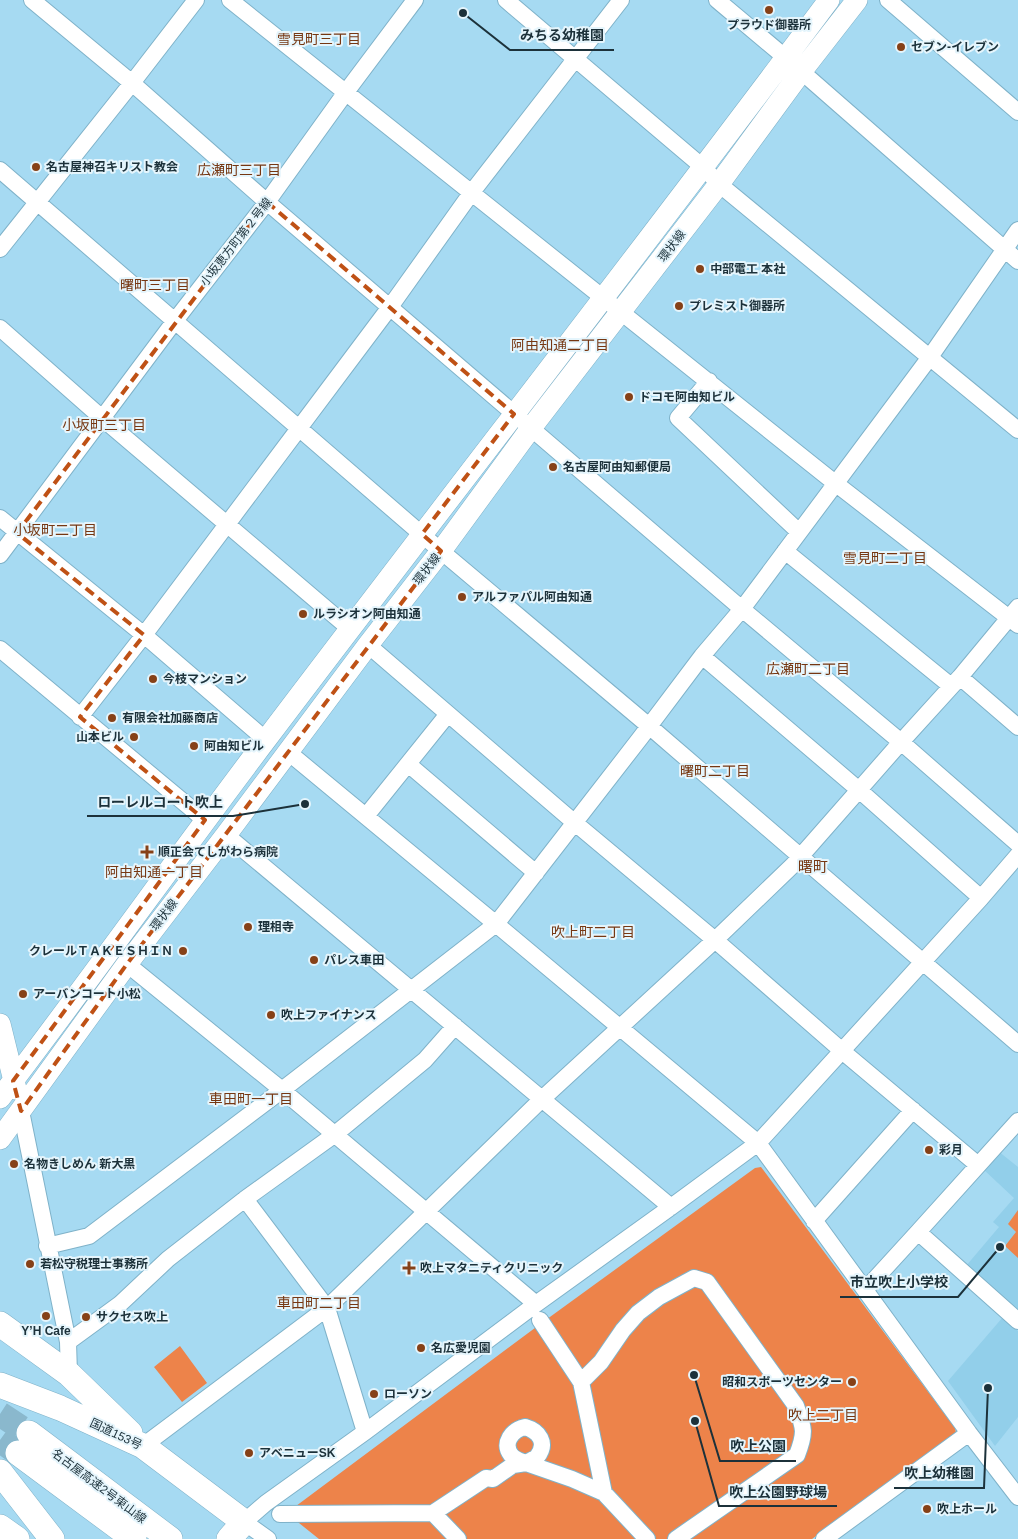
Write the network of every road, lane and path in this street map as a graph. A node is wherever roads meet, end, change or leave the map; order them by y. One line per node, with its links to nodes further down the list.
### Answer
1 (32, 0): 13 (street)
2 (196, 0): 13 (street)
3 (230, 0): 14 (street)
4 (415, 0): 14 (street, 小坂恵方町第２号線)
5 (506, 0): 11 (street)
6 (621, 0): 11 (street)
7 (717, 0): 12 (street)
8 (829, 0): 12 (main road, 環状線)
9 (856, 0): 12 (main road, 環状線)
10 (888, 0): 15 (street)
11 (575, 58): 16 (street); 19 (street)
12 (793, 65): 16 (main road, 環状線); 18 (main road, 環状線); 24 (street)
13 (132, 83): 20 (street); 21 (street)
14 (346, 92): 19 (street); 21 (street, 小坂恵方町第２号線)
15 (1018, 112)
16 (704, 168): 18 (street); 26 (main road, 環状線)
17 (0, 170): 20 (street)
18 (719, 184): 28 (main road, 環状線); 31 (street)
19 (472, 192): 26 (street); 27 (street)
20 (38, 202): 23 (street); 29 (street)
21 (267, 202): 27 (street); 29 (street, 小坂恵方町第２号線)
22 (1018, 230): 24 (street)
23 (0, 249)
24 (1004, 249): 25 (street); 31 (street)
25 (1018, 261)
26 (604, 297): 28 (street); 33 (main road, 環状線)
27 (390, 307): 33 (street); 35 (street)
28 (622, 311): 32 (street); 36 (main road, 環状線)
29 (174, 322): 34 (street, 小坂恵方町第２号線); 35 (street)
30 (2, 336): 34 (street)
31 (930, 357): 37 (street); 38 (street)
32 (709, 382): 38 (street); 41 (street)
33 (514, 414): 36 (street); 43 (main road, 環状線)
34 (102, 418): 40 (street); 42 (street, 小坂恵方町第２号線)
35 (298, 428): 40 (street); 43 (street)
36 (531, 428): 44 (main road, 環状線); 47 (street)
37 (1018, 430)
38 (835, 482): 41 (street); 48 (street)
39 (0, 518): 42 (street)
40 (226, 524): 49 (street); 50 (street)
41 (799, 532): 45 (street)
42 (17, 533): 46 (street, 小坂恵方町第２号線); 50 (street)
43 (422, 534): 44 (street); 49 (main road, 環状線)
44 (441, 551): 51 (main road, 環状線); 57 (street)
45 (785, 551): 47 (street); 54 (street)
46 (0, 554)
47 (742, 609): 53 (street); 60 (street)
48 (1015, 617): 54 (street)
49 (350, 629): 59 (main road, 環状線)
50 (144, 635): 56 (street); 59 (street)
51 (368, 645): 55 (street); 61 (main road, 環状線)
52 (0, 649): 56 (street)
53 (702, 656): 57 (street); 63 (street)
54 (956, 682): 58 (street); 60 (street)
55 (448, 714): 62 (street); 66 (street)
56 (80, 717): 65 (street)
57 (649, 726): 66 (street); 70 (street)
58 (1018, 727)
59 (266, 740): 65 (main road, 環状線)
60 (901, 742): 63 (street); 68 (street)
61 (288, 752): 64 (street); 67 (main road, 環状線)
62 (408, 764): 64 (street); 71 (street)
63 (859, 790): 70 (street); 72 (street)
64 (366, 816): 73 (street)
65 (205, 820): 83 (main road, 環状線)
66 (575, 823): 71 (street); 74 (street)
67 (226, 835): 76 (main road, 環状線); 77 (street)
68 (1018, 844)
69 (1018, 855): 72 (street)
70 (801, 857): 74 (street); 75 (street)
71 (536, 873): 73 (street)
72 (981, 898): 75 (street)
73 (496, 924): 77 (street); 80 (street)
74 (714, 940): 80 (street); 82 (street)
75 (922, 962): 81 (street); 82 (street)
76 (127, 964): 84 (street); 88 (main road, 環状線)
77 (412, 989): 79 (street); 84 (street)
78 (0, 1024): 83 (main road)
79 (455, 1026): 86 (street); 90 (street)
80 (620, 1027): 86 (street); 92 (street)
81 (1018, 1044)
82 (841, 1050): 87 (street); 92 (street)
83 (14, 1081): 85 (main road, 環状線); 88 (main road)
84 (282, 1090): 90 (street); 99 (street)
85 (0, 1098)
86 (542, 1099): 95 (street); 96 (street)
87 (913, 1110): 93 (street); 97 (street)
88 (21, 1111): 91 (main road, 環状線); 99 (street)
89 (1018, 1120): 93 (street)
90 (334, 1135): 94 (street); 96 (street)
91 (0, 1139)
92 (758, 1143): 95 (street); 97 (street)
93 (978, 1165): 98 (street)
94 (245, 1199): 101 (street); 105 (street)
95 (671, 1207): 102 (street)
96 (426, 1212): 101 (street); 102 (street)
97 (814, 1221): 100 (street)
98 (918, 1232): 100 (street); 103 (street)
99 (47, 1246): 105 (street)
100 (865, 1290): 110 (street)
101 (327, 1308): 109 (street); 111 (street)
102 (538, 1312): 107 (street); 109 (street)
103 (1018, 1321)
104 (0, 1324): 106 (highway)
105 (68, 1342): 106 (street)
106 (69, 1374): 111 (highway)
107 (581, 1382): 113 (street); 126 (street)
108 (0, 1385): 111 (highway, 国道153号)
109 (365, 1432): 118 (street)
110 (969, 1433): 114 (street); 127 (street)
111 (143, 1446): 118 (highway, 国道153号)
112 (0, 1472): 120 (highway)
113 (604, 1493): 115 (street); 125 (street)
114 (1018, 1497)
115 (433, 1513): 116 (street); 124 (street)
116 (280, 1514)
117 (0, 1527): 119 (highway)
118 (237, 1530): 123 (street)
119 (17, 1539)
120 (52, 1539)
121 (134, 1539): 122 (highway, 名古屋高速2号東山線)
122 (170, 1539)
123 (268, 1539)
124 (458, 1539)
125 (646, 1539)
126 (676, 1539)
127 (824, 1539)

